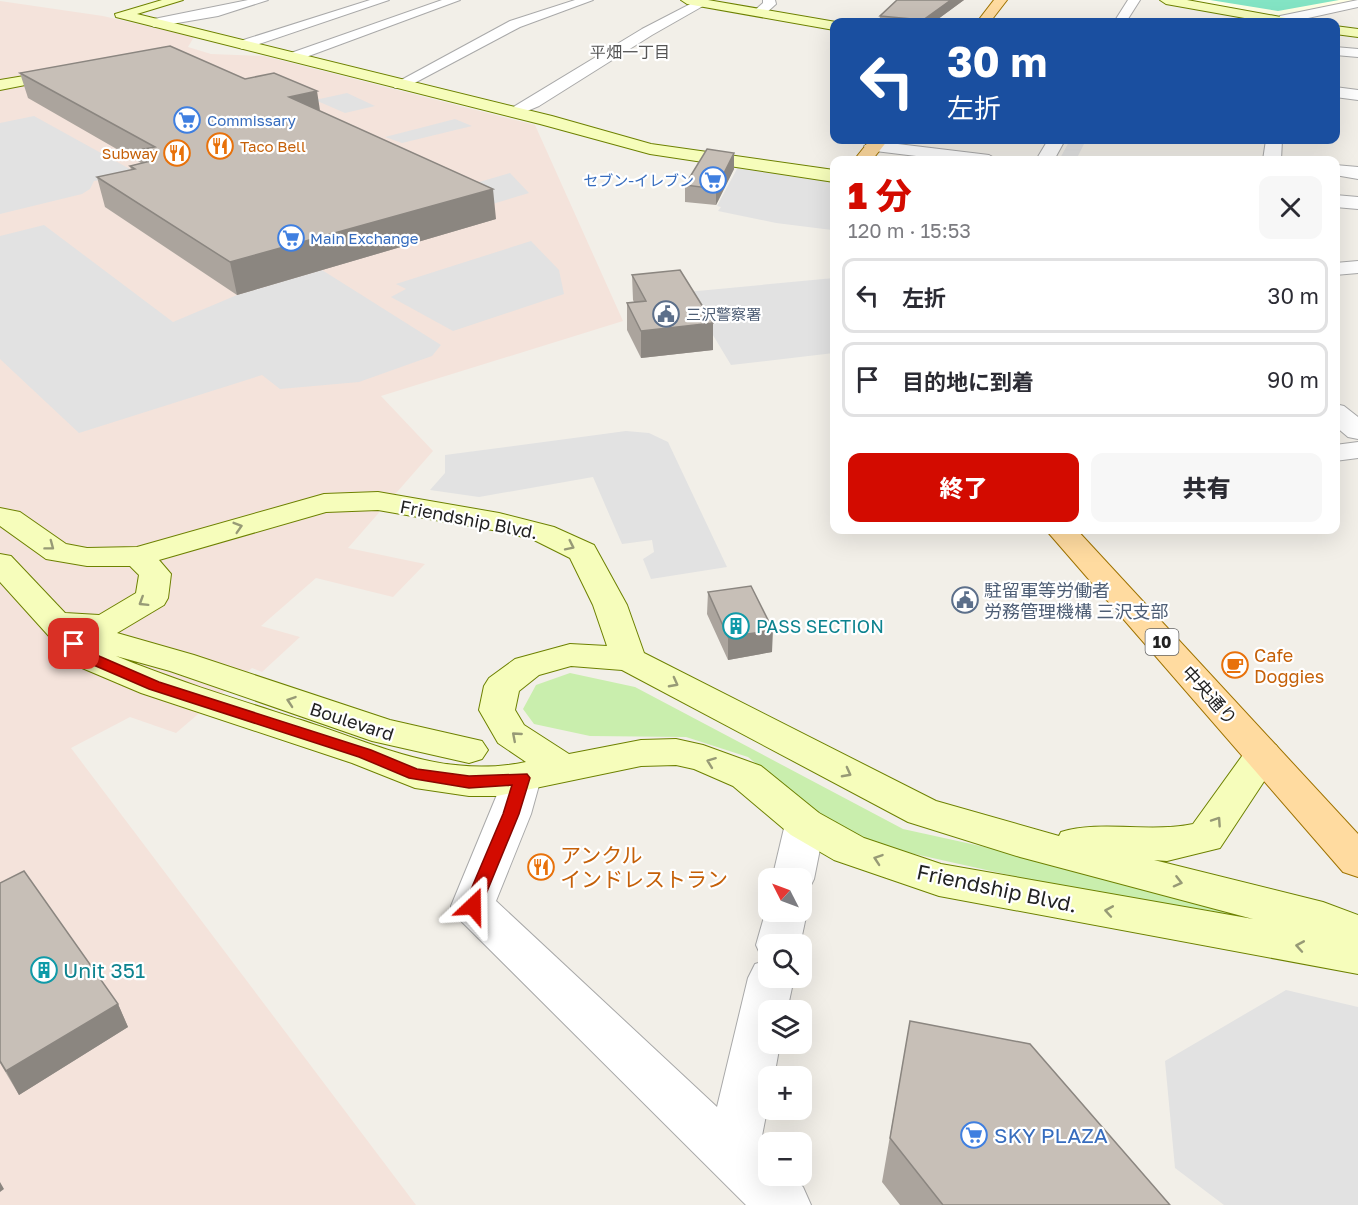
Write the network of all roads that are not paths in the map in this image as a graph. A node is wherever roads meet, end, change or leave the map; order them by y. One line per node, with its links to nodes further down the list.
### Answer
1 (177, 0): 18 (street)
2 (262, 0): 18 (street)
3 (383, 0): 23 (street)
4 (454, 0): 26 (street)
5 (588, 0): 29 (street)
6 (687, 0): 11 (street)
7 (769, 0): 13 (street)
8 (1001, 0): 14 (main road)
9 (1134, 0): 15 (street)
10 (1166, 0): 16 (street)
11 (704, 2): 13 (street); 32 (street)
12 (1354, 6): 17 (street)
13 (760, 11): 19 (street)
14 (986, 18)
15 (1123, 18)
16 (1263, 18)
17 (1288, 18)
18 (154, 23): 22 (street)
19 (830, 25)
20 (1340, 31): 21 (street)
21 (1358, 33)
22 (222, 40): 23 (street); 23 (street)
23 (242, 45): 26 (street)
24 (1340, 51): 25 (street)
25 (1358, 53)
26 (294, 57): 29 (street)
27 (77, 71): 28 (street)
28 (0, 85)
29 (400, 85): 32 (street)
30 (1340, 93): 31 (street)
31 (1358, 95)
32 (513, 112): 37 (street)
33 (871, 149): 34 (street)
34 (946, 156)
35 (1340, 171): 36 (street)
36 (1358, 173)
37 (830, 175)
38 (1340, 201): 39 (street)
39 (1358, 203)
40 (1358, 267): 41 (street)
41 (1340, 269)
42 (1340, 416): 43 (street)
43 (1358, 431)
44 (1358, 450): 45 (street)
45 (1340, 452)
46 (0, 517): 48 (street, Friendship Blvd., one-way to 48)
47 (1065, 534): 53 (main road, 中央通り / 10)
48 (138, 556): 50 (street, one-way to 50); 51 (street, Friendship Blvd., one-way to 51)
49 (0, 563): 50 (street)
50 (67, 621): 52 (street, Boulevard, one-way to 50); 54 (street, Friendship Blvd.)
51 (629, 659): 54 (street, one-way to 51); 56 (street, one-way to 56)
52 (469, 750)
53 (1263, 753): 56 (street, one-way to 53); 57 (main road, 中央通り / 10)
54 (543, 774): 55 (street, Friendship Blvd., one-way to 54); 62 (street)
55 (805, 824): 58 (street); 60 (street, Friendship Blvd., one-way to 55)
56 (1020, 842): 59 (street, one-way to 59)
57 (1358, 861)
58 (795, 868)
59 (1358, 934)
60 (1358, 957)
61 (769, 988): 62 (street)
62 (732, 1154): 63 (street)
63 (784, 1205)

